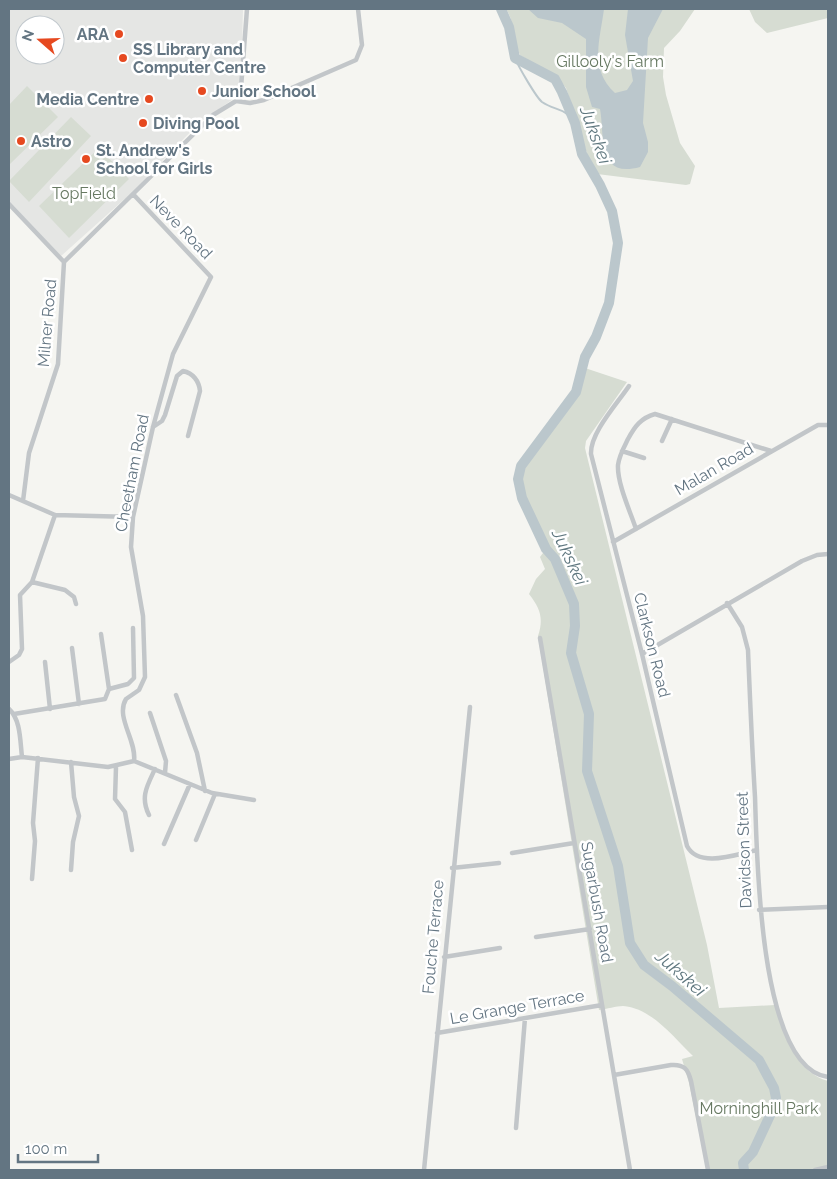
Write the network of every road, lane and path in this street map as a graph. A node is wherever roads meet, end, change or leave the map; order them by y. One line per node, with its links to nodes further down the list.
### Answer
1 (247, 9): 3 (street)
2 (358, 9): 3 (street)
3 (240, 101): 4 (street)
4 (133, 194): 6 (street); 7 (street, Neve Road)
5 (9, 204): 6 (street)
6 (64, 262): 18 (street, Milner Road)
7 (212, 277): 11 (street, Cheetham Road)
8 (629, 386): 22 (street, Clarkson Road)
9 (672, 419): 13 (street); 14 (street); 15 (street)
10 (828, 425): 15 (street, Malan Road)
11 (153, 427): 12 (street); 20 (street, Cheetham Road)
12 (188, 436)
13 (662, 441)
14 (622, 451): 16 (street); 21 (street)
15 (770, 451): 21 (street, Malan Road)
16 (644, 458)
17 (9, 495): 18 (street)
18 (23, 501): 19 (street)
19 (54, 515): 20 (street); 24 (street)
20 (133, 517): 45 (street, Cheetham Road)
21 (636, 529): 22 (street, Malan Road)
22 (613, 542): 31 (street, Clarkson Road)
23 (828, 554): 25 (street)
24 (32, 582): 26 (street); 32 (street)
25 (727, 603): 31 (street); 59 (street, Davidson Street)
26 (76, 604)
27 (133, 628): 34 (street)
28 (101, 634): 34 (street)
29 (540, 638): 56 (street, Sugarbush Road)
30 (72, 648): 36 (street)
31 (642, 654): 59 (street, Clarkson Road)
32 (9, 662)
33 (45, 662): 39 (street)
34 (109, 689): 36 (street)
35 (176, 695): 51 (street)
36 (79, 704): 39 (street)
37 (470, 707): 62 (street, Fouche Terrace)
38 (9, 709): 40 (street)
39 (50, 709): 40 (street)
40 (14, 714): 42 (street)
41 (150, 714): 49 (street)
42 (22, 757): 43 (street); 44 (street)
43 (38, 758): 46 (street); 64 (street)
44 (9, 759)
45 (134, 761): 47 (street); 48 (street)
46 (71, 762): 47 (street); 63 (street)
47 (116, 767): 58 (street)
48 (155, 769): 49 (street); 54 (street)
49 (165, 773): 50 (street)
50 (190, 784): 51 (street); 57 (street)
51 (205, 791): 52 (street)
52 (215, 794): 53 (street); 55 (street)
53 (254, 800)
54 (149, 815)
55 (196, 840)
56 (574, 843): 60 (street); 67 (street, Sugarbush Road)
57 (164, 844)
58 (132, 850)
59 (757, 850): 66 (street, Davidson Street)
60 (512, 853)
61 (499, 863): 62 (street)
62 (452, 868): 70 (street, Fouche Terrace)
63 (71, 870)
64 (32, 879)
65 (828, 906): 66 (street)
66 (759, 910): 75 (street, Davidson Street)
67 (590, 929): 68 (street); 71 (street, Sugarbush Road)
68 (536, 937)
69 (500, 948): 70 (street)
70 (444, 958): 73 (street, Fouche Terrace)
71 (602, 1005): 72 (street, Le Grange Terrace); 74 (street, Sugarbush Road)
72 (525, 1018): 73 (street, Le Grange Terrace); 76 (street)
73 (437, 1033): 78 (street, Fouche Terrace)
74 (614, 1074): 79 (street, Sugarbush Road); 80 (street)
75 (828, 1077)
76 (516, 1128)
77 (828, 1167): 81 (street)
78 (424, 1170)
79 (630, 1170)
80 (708, 1170)
81 (815, 1170)

